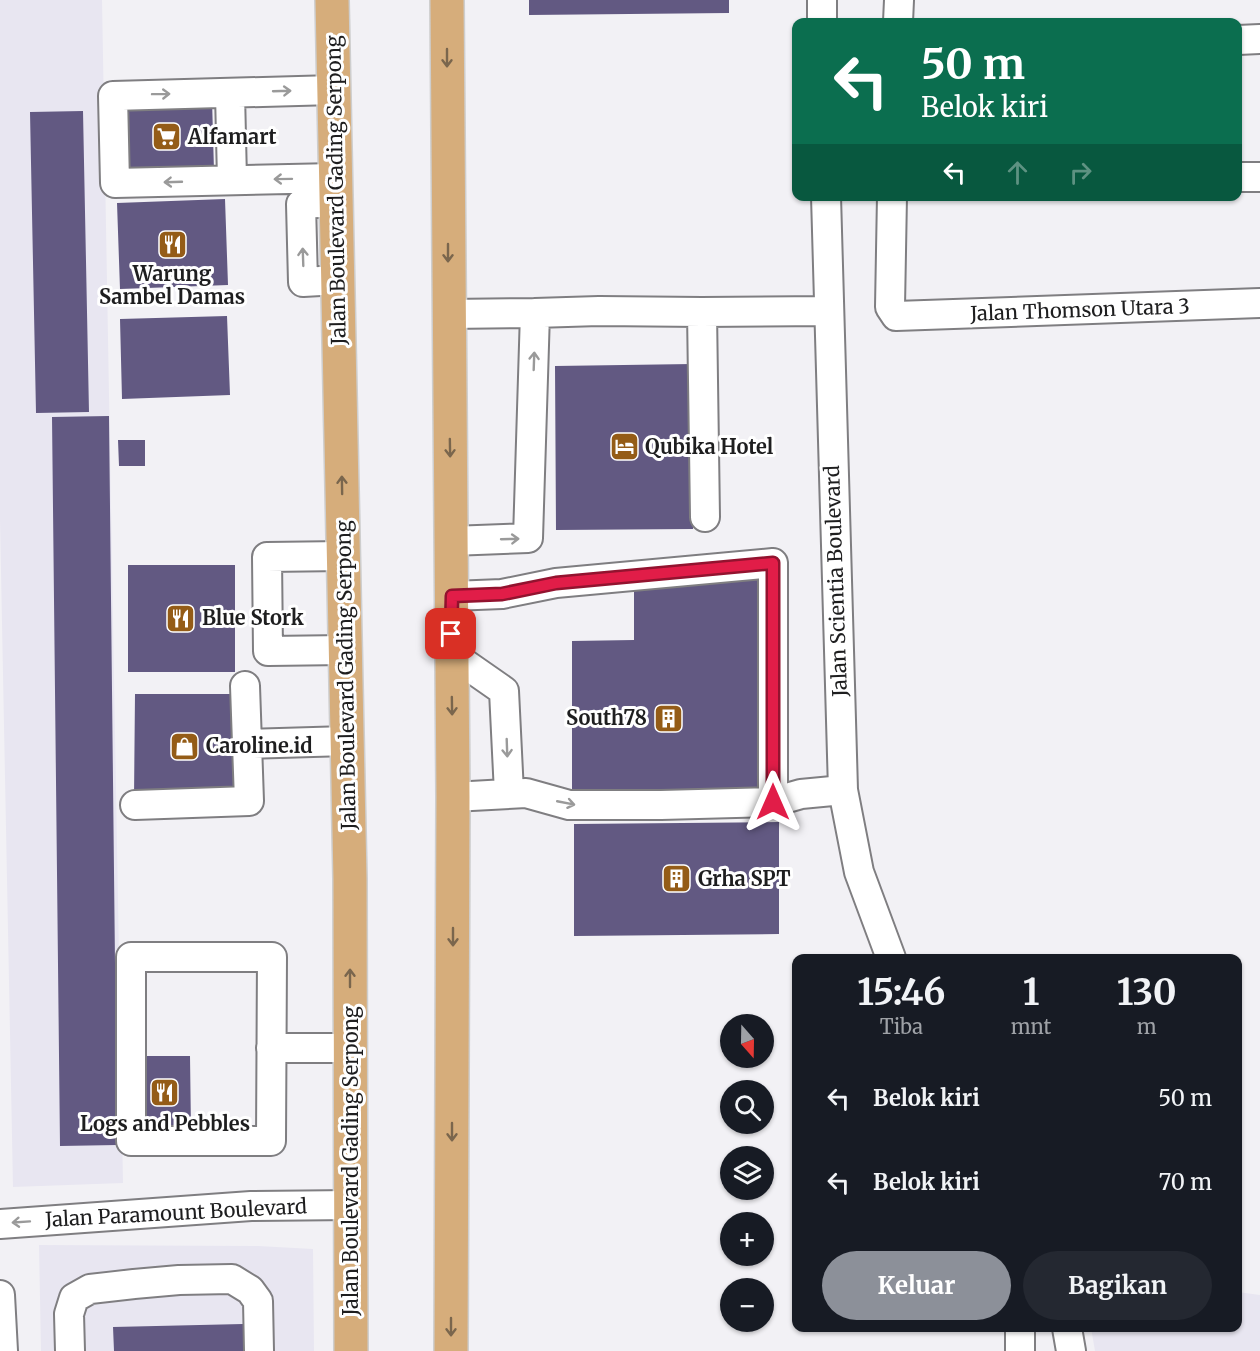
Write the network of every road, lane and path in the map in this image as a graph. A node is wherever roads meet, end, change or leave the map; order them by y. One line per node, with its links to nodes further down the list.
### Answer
1 (332, 0): 9 (main road, Jalan Boulevard Gading Serpong)
2 (447, 0): 21 (main road, one-way to 21)
3 (822, 0): 5 (street)
4 (899, 0): 6 (street)
5 (822, 18)
6 (898, 18)
7 (1260, 39): 8 (street)
8 (1242, 40)
9 (334, 90): 10 (street, one-way to 9); 14 (main road, Jalan Boulevard Gading Serpong)
10 (230, 93): 13 (street); 13 (street, one-way to 10)
11 (1242, 177): 12 (street)
12 (1260, 177)
13 (232, 180): 14 (street, one-way to 13)
14 (336, 190): 24 (main road, Jalan Boulevard Gading Serpong, one-way to 14)
15 (826, 201): 18 (street, Jalan Scientia Boulevard)
16 (892, 201): 17 (street, Jalan Thomson Utara 3)
17 (1260, 303)
18 (828, 311): 19 (street); 31 (street, Jalan Scientia Boulevard)
19 (702, 312): 20 (street); 22 (street)
20 (535, 313): 21 (street); 23 (street, one-way to 20)
21 (448, 314): 23 (main road, one-way to 23)
22 (705, 517)
23 (451, 541): 25 (main road)
24 (343, 555): 26 (main road, Jalan Boulevard Gading Serpong); 26 (street)
25 (452, 596): 27 (main road); 34 (street)
26 (345, 650): 29 (main road, Jalan Boulevard Gading Serpong)
27 (451, 654): 32 (street, one-way to 32); 33 (main road, one-way to 33)
28 (245, 686): 30 (street)
29 (347, 741): 30 (street); 38 (main road, Jalan Boulevard Gading Serpong, one-way to 29)
30 (247, 744): 35 (street)
31 (843, 790): 34 (street); 36 (street, Jalan Scientia Boulevard)
32 (508, 793): 33 (street); 34 (street, one-way to 34)
33 (453, 796): 48 (main road, one-way to 48)
34 (773, 802)
35 (135, 805)
36 (890, 954)
37 (271, 1048): 37 (street); 38 (street)
38 (351, 1048): 39 (main road, Jalan Boulevard Gading Serpong)
39 (352, 1205): 40 (street, Jalan Paramount Boulevard, one-way to 40); 47 (main road, Jalan Boulevard Gading Serpong)
40 (0, 1224)
41 (0, 1295): 44 (street)
42 (1020, 1332): 49 (street)
43 (1068, 1332): 50 (street)
44 (3, 1351)
45 (70, 1351): 46 (street)
46 (259, 1351)
47 (351, 1351)
48 (451, 1351)
49 (1020, 1351)
50 (1071, 1351)

